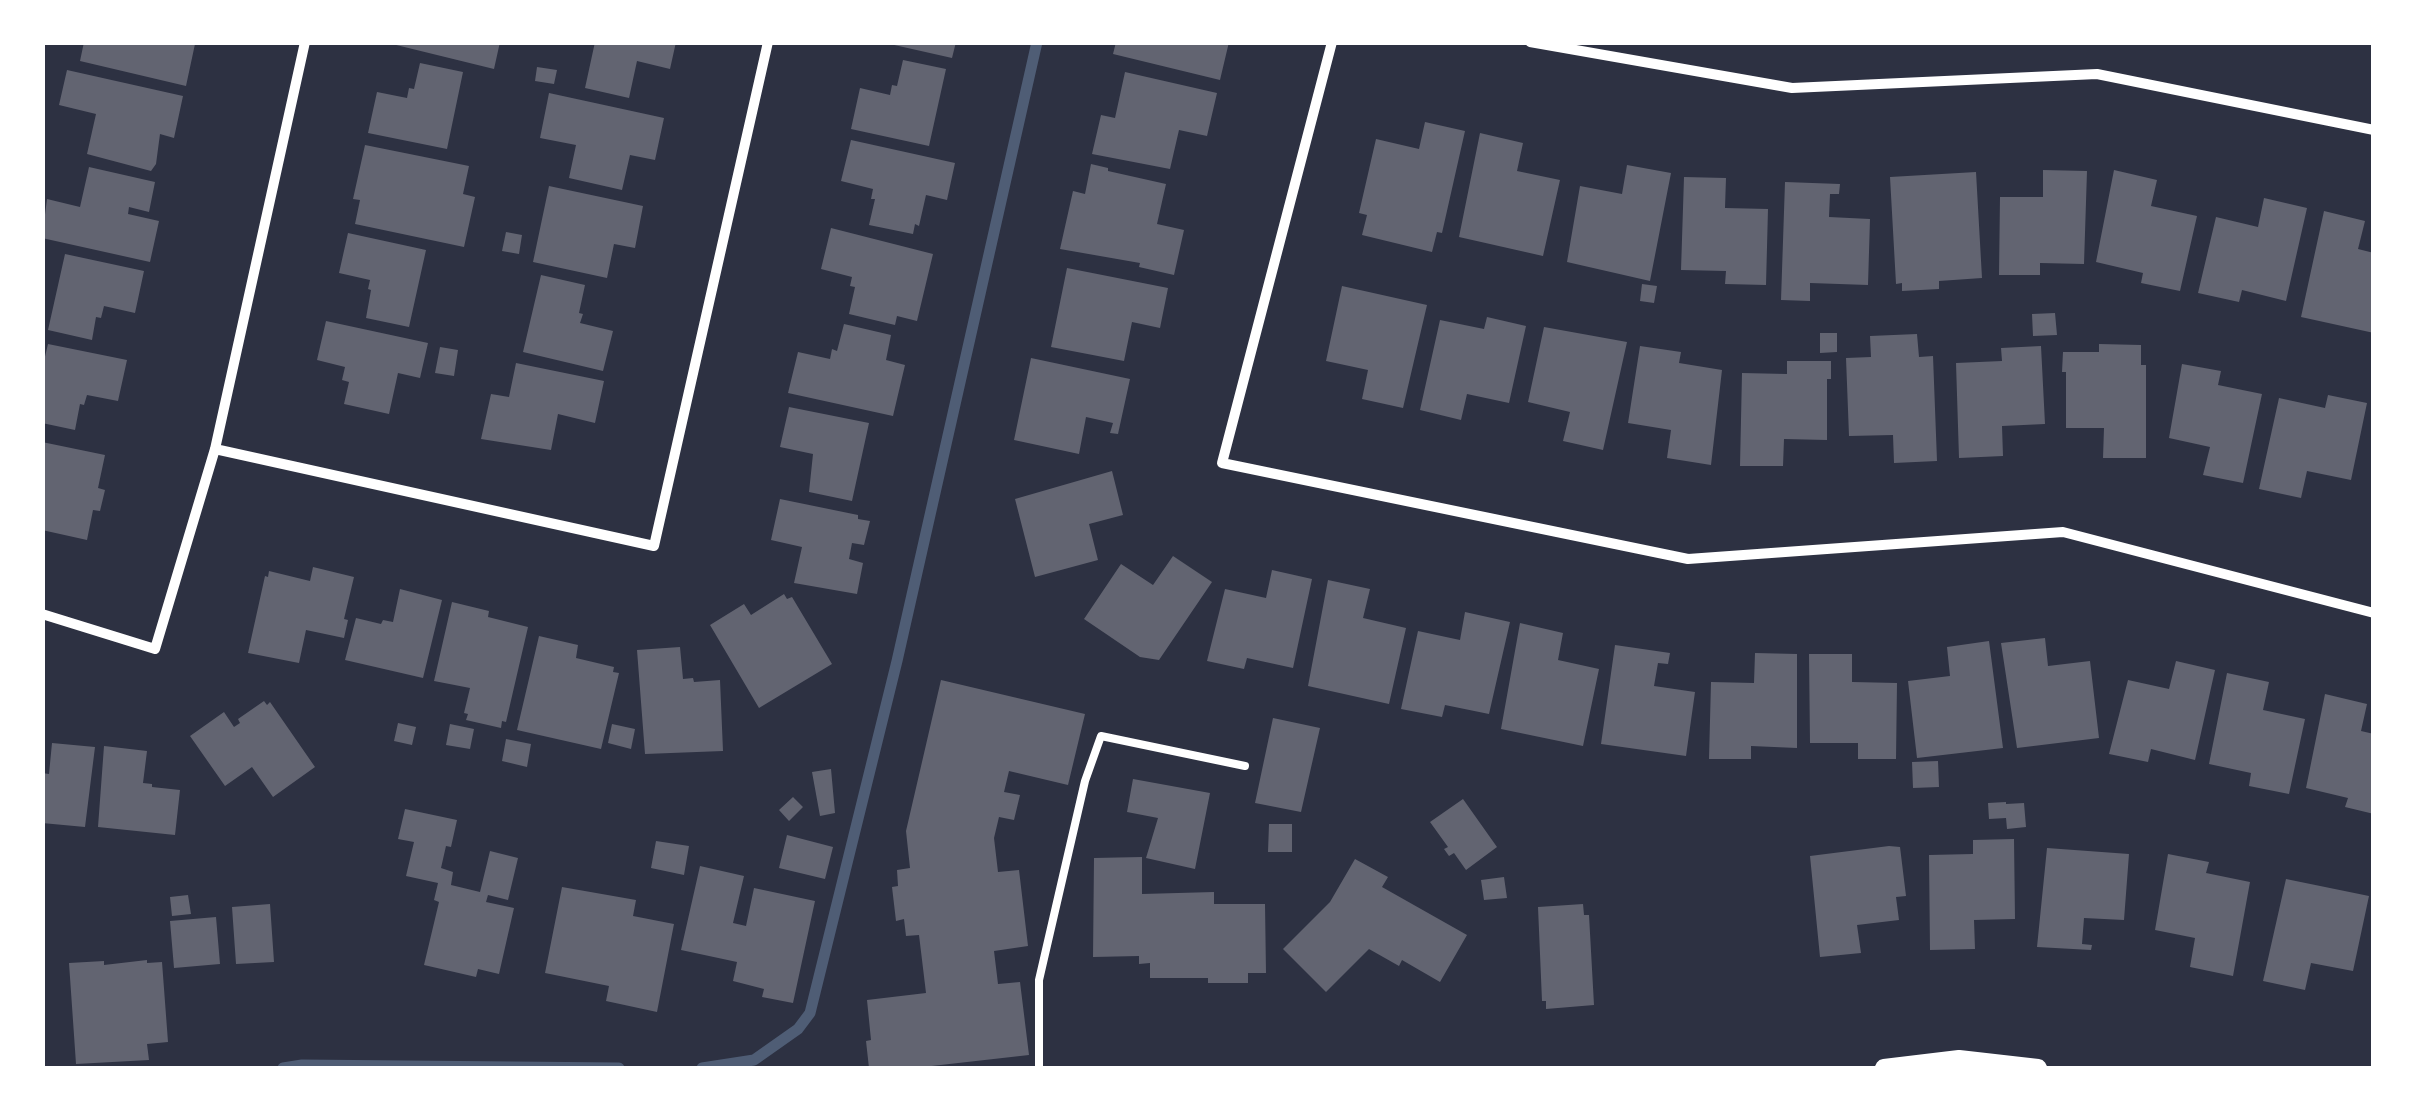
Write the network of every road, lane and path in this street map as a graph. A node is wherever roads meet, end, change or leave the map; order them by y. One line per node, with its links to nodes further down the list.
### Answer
1 (305, 42): 6 (street)
2 (768, 42): 6 (street)
3 (1332, 42): 7 (street)
4 (1530, 42): 5 (street)
5 (2374, 130)
6 (214, 449): 8 (street)
7 (2374, 613)
8 (42, 614)
9 (1245, 766): 11 (lane)
10 (1958, 1064): 12 (street); 13 (street)
11 (1039, 1068)
12 (1884, 1068)
13 (2038, 1068)

